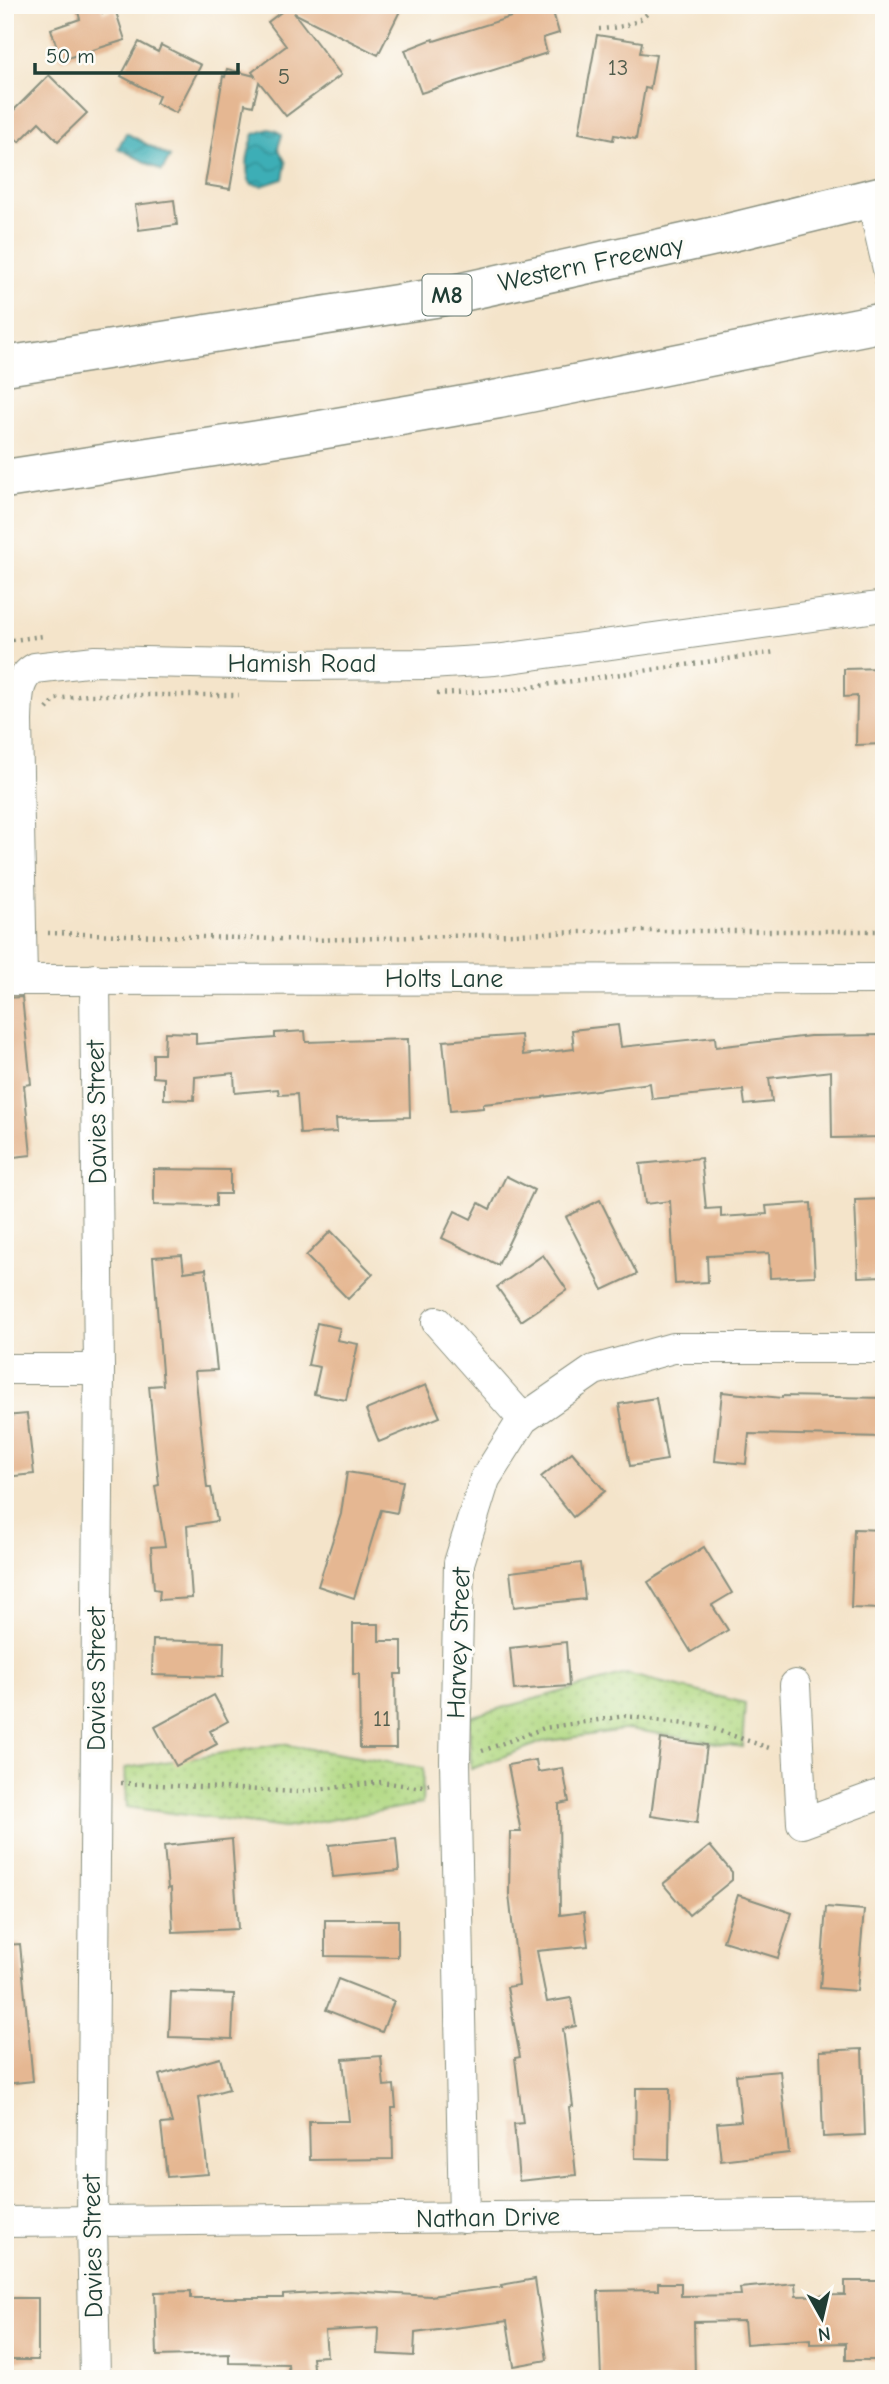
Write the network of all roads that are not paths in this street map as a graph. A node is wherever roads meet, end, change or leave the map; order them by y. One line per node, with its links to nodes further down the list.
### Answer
1 (874, 197): 2 (lane); 4 (highway, Western Freeway / M8)
2 (884, 283)
3 (884, 322): 5 (highway)
4 (5, 366)
5 (5, 478)
6 (884, 606): 9 (street, Hamish Road)
7 (95, 979): 8 (street, Holts Lane); 9 (street, Holts Lane); 13 (street, Davies Street)
8 (884, 979)
9 (14, 980)
10 (437, 1322): 14 (street)
11 (884, 1348): 14 (street, Harvey Street)
12 (5, 1369): 13 (street)
13 (99, 1369): 20 (street, Davies Street)
14 (523, 1419): 18 (street, Harvey Street)
15 (795, 1685): 16 (street)
16 (884, 1793)
17 (884, 2213): 18 (street, Nathan Drive)
18 (464, 2218): 20 (street, Nathan Drive)
19 (5, 2222): 20 (street, Nathan Drive)
20 (92, 2222): 21 (street, Davies Street)
21 (95, 2379)

